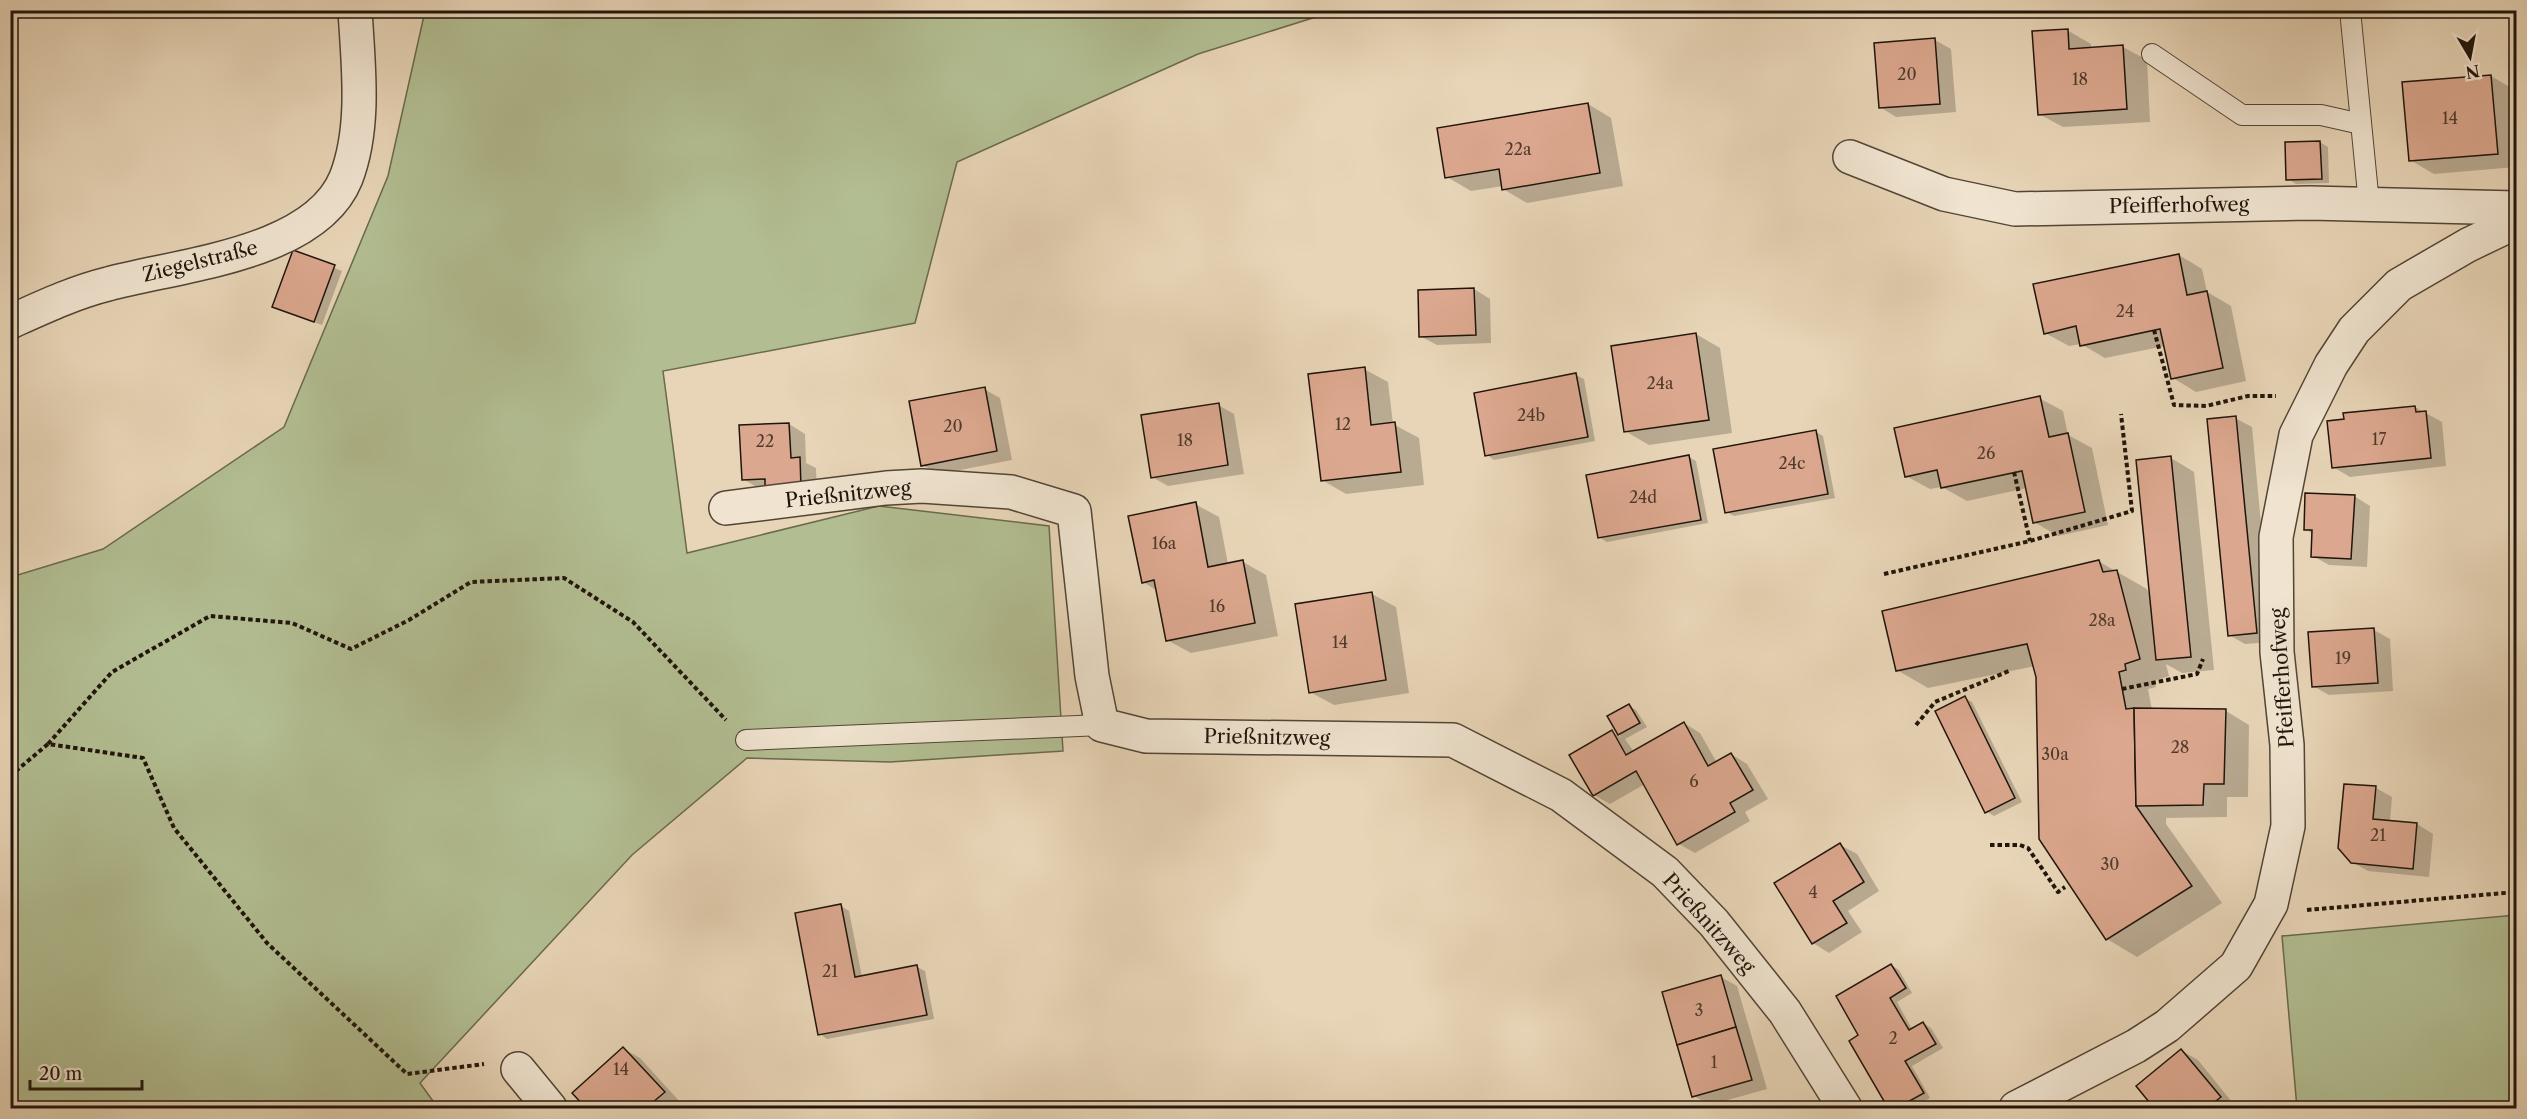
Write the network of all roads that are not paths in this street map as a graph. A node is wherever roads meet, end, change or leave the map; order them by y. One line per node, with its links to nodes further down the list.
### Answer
1 (355, 10): 9 (street, Ziegelstraße)
2 (2350, 10): 4 (lane)
3 (2152, 54): 4 (lane)
4 (2361, 124): 6 (lane)
5 (1850, 157): 6 (street, Pfeifferhofweg)
6 (2368, 204): 7 (street, Pfeifferhofweg)
7 (2517, 208)
8 (2517, 222): 16 (street, Pfeifferhofweg)
9 (10, 322)
10 (726, 508): 11 (street, Prießnitzweg)
11 (1102, 725): 12 (lane); 15 (street, Prießnitzweg)
12 (746, 740)
13 (518, 1069): 14 (street)
14 (550, 1108)
15 (1845, 1108)
16 (2016, 1108)

